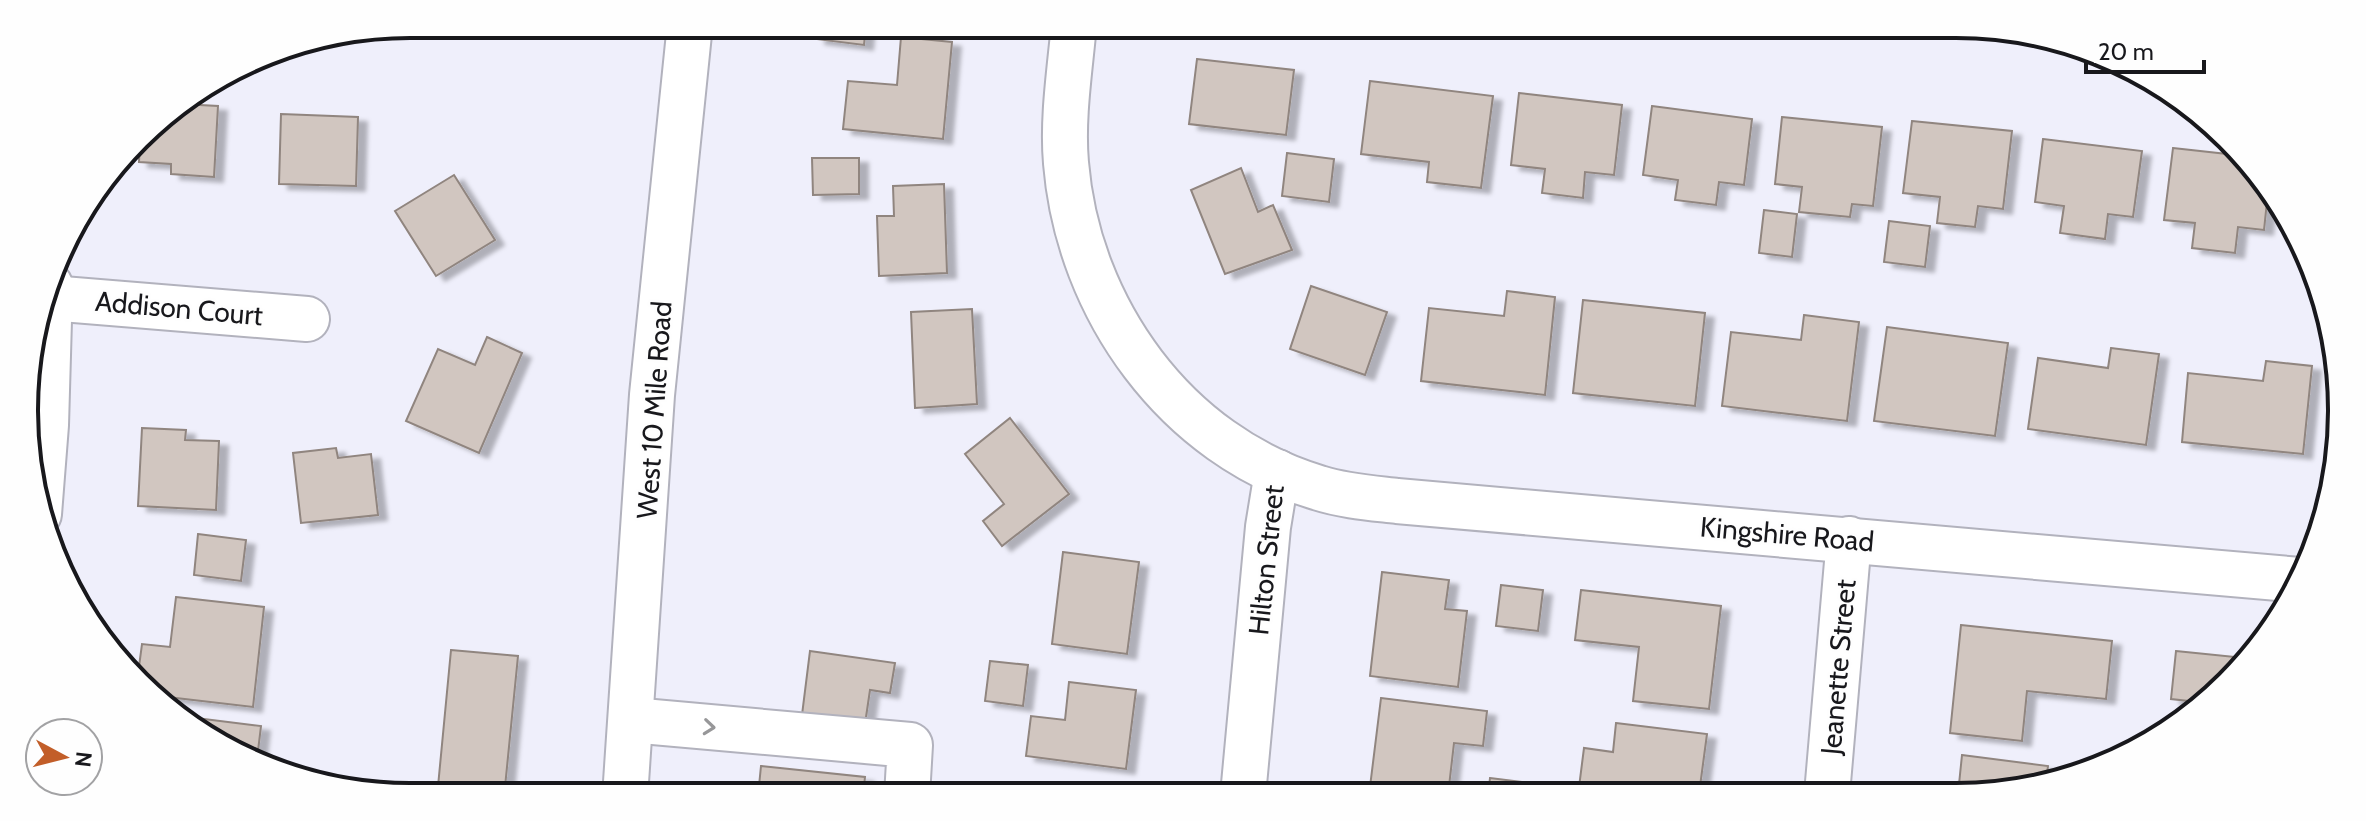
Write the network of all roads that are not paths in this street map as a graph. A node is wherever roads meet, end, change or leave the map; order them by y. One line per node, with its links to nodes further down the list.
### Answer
1 (689, 38): 10 (street, West 10 Mile Road)
2 (1073, 38): 7 (street, Hilton Street)
3 (57, 293): 4 (street, Addison Court)
4 (307, 319)
5 (49, 322): 6 (street)
6 (43, 468)
7 (1277, 472): 8 (street, Kingshire Road); 13 (street, Hilton Street)
8 (1849, 539): 9 (street, Kingshire Road); 14 (street, Jeanette Street)
9 (2288, 579)
10 (631, 720): 11 (street, West 10 Mile Road); 12 (street, one-way to 12)
11 (626, 783)
12 (908, 783)
13 (1244, 783)
14 (1828, 783)

